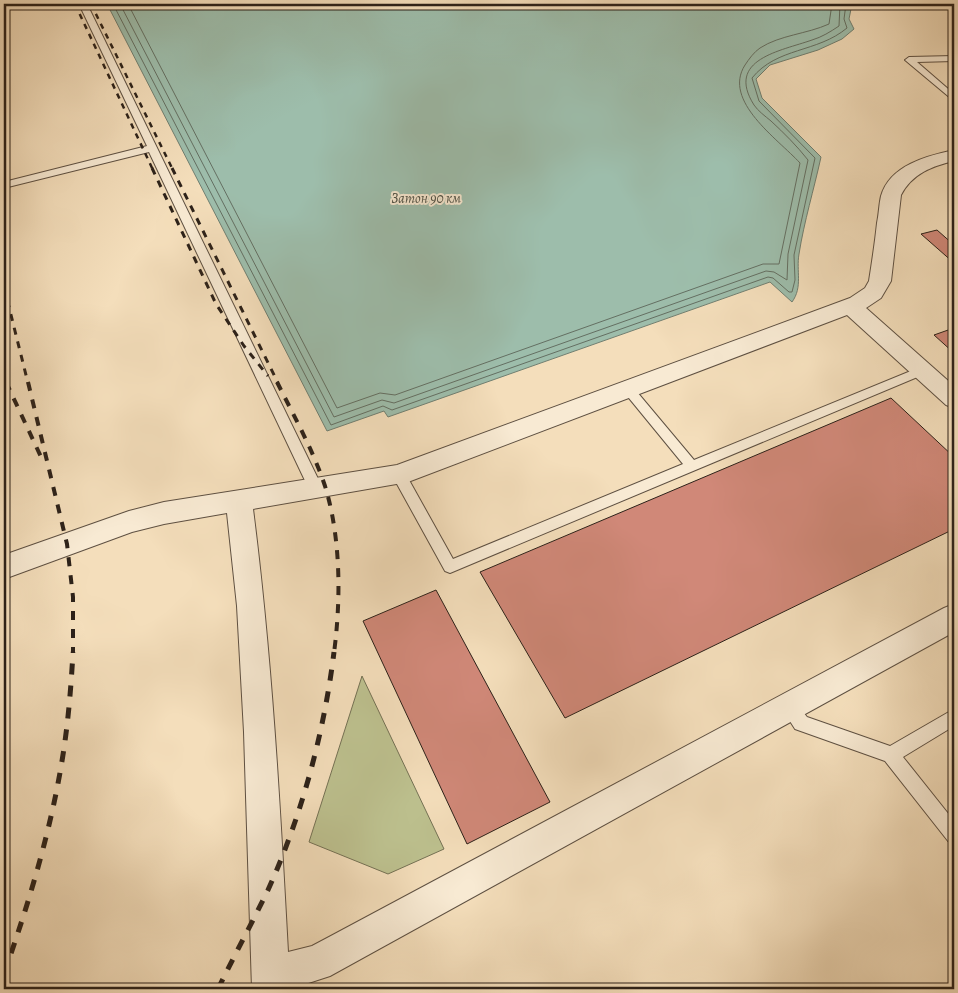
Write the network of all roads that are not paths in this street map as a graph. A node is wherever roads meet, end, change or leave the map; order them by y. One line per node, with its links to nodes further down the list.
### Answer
1 (83, 4): 4 (lane)
2 (954, 58): 3 (lane)
3 (954, 98)
4 (152, 148): 6 (lane); 13 (lane)
5 (954, 156): 7 (street)
6 (4, 185)
7 (850, 306): 8 (street); 9 (street)
8 (923, 370): 10 (street); 11 (lane)
9 (628, 389): 11 (lane); 12 (street)
10 (954, 398)
11 (692, 466): 12 (lane)
12 (399, 476): 13 (street)
13 (316, 489): 14 (street)
14 (239, 501): 15 (street); 21 (street)
15 (4, 567)
16 (954, 617): 17 (street)
17 (789, 707): 19 (lane); 21 (street)
18 (954, 717): 19 (lane)
19 (890, 755): 20 (lane)
20 (954, 835)
21 (270, 983)

